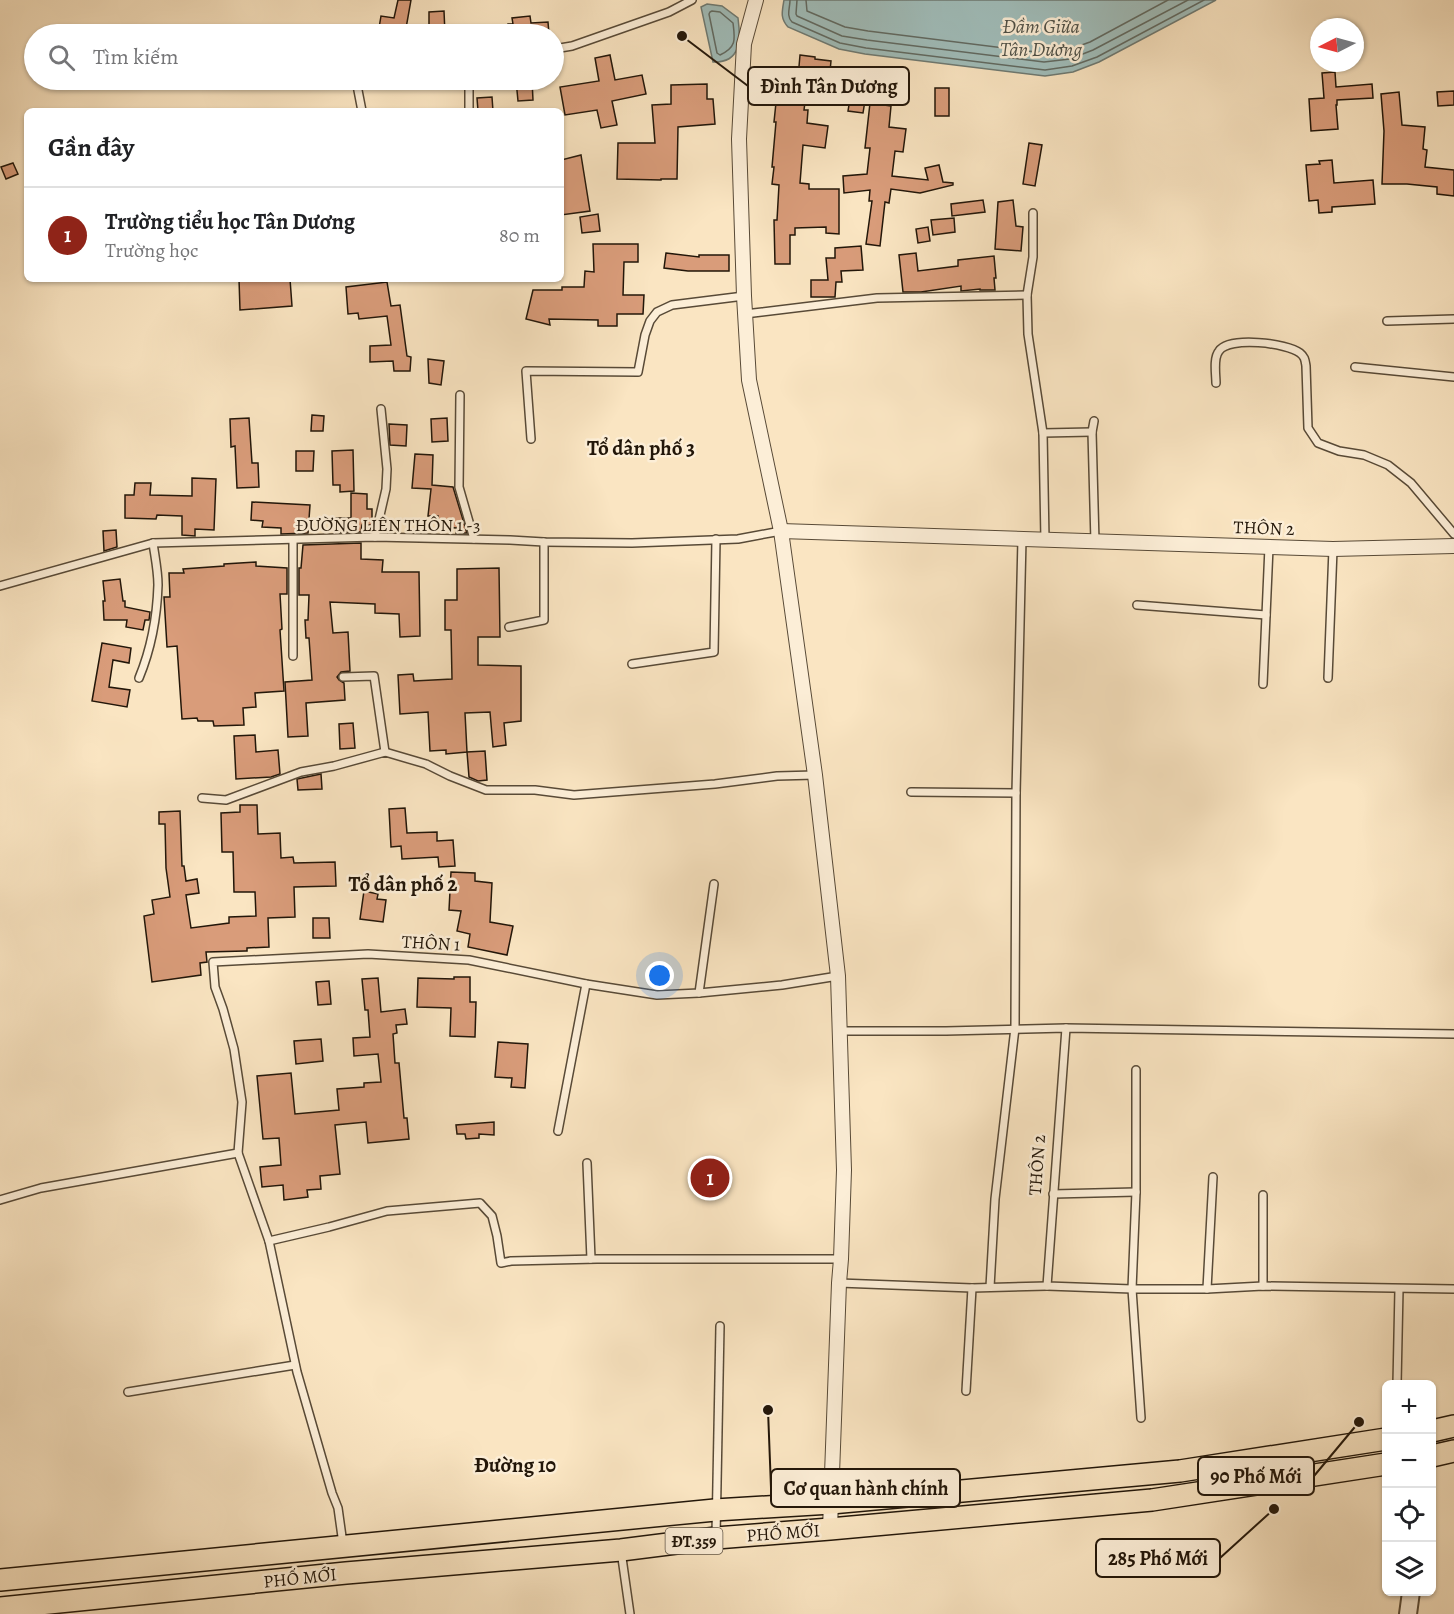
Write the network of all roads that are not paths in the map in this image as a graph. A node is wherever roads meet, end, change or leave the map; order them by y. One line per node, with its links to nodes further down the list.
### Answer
1 (692, 0): 3 (lane)
2 (756, 0): 10 (street)
3 (564, 47)
4 (358, 90): 6 (lane)
5 (469, 90): 7 (lane)
6 (361, 108)
7 (469, 108)
8 (1032, 213): 9 (lane)
9 (1028, 295): 11 (lane); 21 (lane)
10 (744, 296): 11 (street); 22 (lane)
11 (745, 314): 23 (street)
12 (1454, 319): 13 (lane)
13 (1387, 321)
14 (1355, 367): 15 (lane)
15 (1454, 377)
16 (1216, 384): 24 (lane)
17 (460, 395): 26 (lane)
18 (381, 409): 25 (lane)
19 (1094, 421): 20 (lane)
20 (1092, 432): 21 (lane); 32 (lane)
21 (1043, 433): 30 (lane)
22 (531, 439)
23 (781, 531): 27 (lane, ĐƯỜNG LIÊN THÔN 1 -3); 29 (street, THÔN 2); 48 (street)
24 (1454, 534)
25 (375, 537): 26 (lane, ĐƯỜNG LIÊN THÔN 1 -3); 28 (lane, ĐƯỜNG LIÊN THÔN 1 -3)
26 (474, 539): 31 (lane, ĐƯỜNG LIÊN THÔN 1 -3)
27 (716, 539): 31 (lane, ĐƯỜNG LIÊN THÔN 1 -3); 42 (lane)
28 (293, 540): 33 (lane, ĐƯỜNG LIÊN THÔN 1 -3); 41 (lane)
29 (1023, 540): 30 (street, THÔN 2); 50 (lane)
30 (1045, 540): 32 (street, THÔN 2)
31 (544, 542): 40 (lane)
32 (1095, 542): 35 (street, THÔN 2)
33 (153, 543): 37 (lane, ĐƯỜNG LIÊN THÔN 1 -3); 44 (lane)
34 (1454, 546): 36 (street, THÔN 2)
35 (1269, 547): 36 (street, THÔN 2); 39 (lane)
36 (1333, 549): 45 (lane)
37 (0, 586)
38 (1137, 605): 39 (lane)
39 (1266, 615): 46 (lane)
40 (509, 627)
41 (293, 656)
42 (632, 664)
43 (344, 677): 47 (lane)
44 (139, 678)
45 (1328, 678)
46 (1263, 684)
47 (385, 753): 48 (lane); 51 (lane)
48 (815, 775): 53 (street)
49 (911, 792): 50 (lane)
50 (1016, 793): 56 (lane)
51 (202, 798)
52 (714, 884): 55 (lane)
53 (838, 976): 55 (lane, THÔN 1); 58 (street)
54 (586, 984): 55 (lane, THÔN 1); 61 (lane); 62 (lane, THÔN 1)
55 (699, 993)
56 (1015, 1028): 57 (lane); 58 (lane); 75 (lane)
57 (1066, 1028): 59 (lane); 66 (lane, THÔN 2)
58 (841, 1031): 71 (street)
59 (1454, 1034)
60 (1136, 1070): 65 (lane)
61 (558, 1131)
62 (238, 1153): 68 (lane); 69 (lane, THÔN 1)
63 (587, 1163): 70 (lane)
64 (1213, 1177): 79 (lane)
65 (1136, 1192): 66 (lane); 78 (lane)
66 (1053, 1194): 73 (lane, THÔN 2)
67 (1263, 1195): 74 (lane)
68 (0, 1200)
69 (269, 1241): 70 (lane); 82 (lane, THÔN 1)
70 (591, 1259): 71 (lane)
71 (842, 1259): 72 (street)
72 (839, 1283): 76 (lane); 93 (street)
73 (1047, 1286): 75 (lane); 78 (lane)
74 (1263, 1286): 77 (lane); 79 (lane)
75 (990, 1287): 76 (lane)
76 (972, 1288): 84 (lane)
77 (1399, 1288): 80 (lane); 83 (lane)
78 (1132, 1289): 79 (lane); 86 (lane)
79 (1207, 1289)
80 (1454, 1289)
81 (720, 1326): 94 (lane)
82 (295, 1365): 85 (lane); 97 (lane, THÔN 1)
83 (1397, 1380)
84 (966, 1391)
85 (128, 1392)
86 (1141, 1418)
87 (1443, 1428): 89 (street)
88 (1382, 1440): 93 (main road, PHỐ MỚI / ĐT.359)
89 (1436, 1444)
90 (1454, 1451): 91 (main road)
91 (1436, 1454)
92 (1382, 1465): 95 (main road, PHỐ MỚI / ĐT.359)
93 (831, 1503): 94 (main road, PHỐ MỚI / ĐT.359); 95 (street)
94 (715, 1510): 96 (lane); 97 (main road, PHỐ MỚI / ĐT.359)
95 (830, 1529): 96 (main road, PHỐ MỚI / ĐT.359)
96 (716, 1538): 98 (main road, PHỐ MỚI / ĐT.359)
97 (344, 1547): 99 (main road, PHỐ MỚI / ĐT.359)
98 (621, 1550): 101 (main road, PHỐ MỚI / ĐT.359); 102 (lane)
99 (0, 1580)
100 (1411, 1596): 103 (street)
101 (0, 1608)
102 (630, 1614)
103 (1408, 1614)

